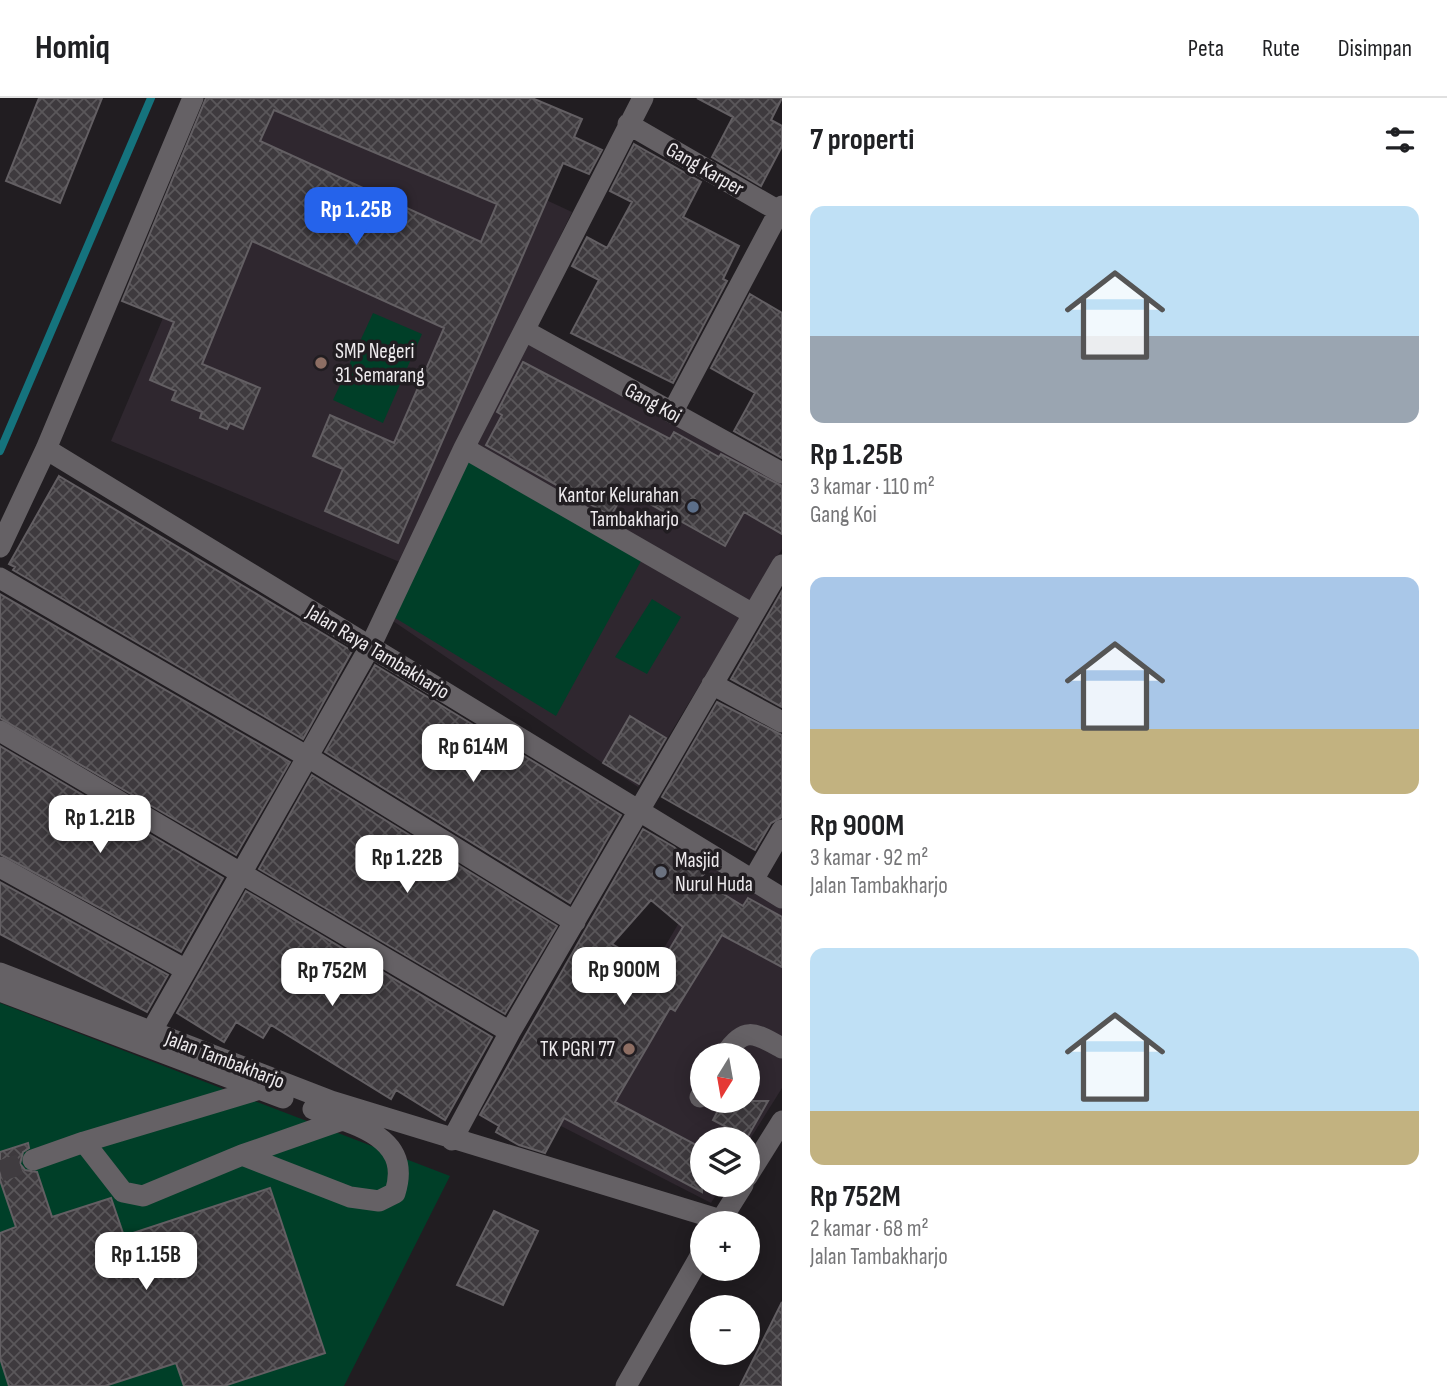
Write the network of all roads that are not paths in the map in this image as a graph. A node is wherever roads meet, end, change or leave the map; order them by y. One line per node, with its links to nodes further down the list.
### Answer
1 (192, 98): 8 (street)
2 (643, 98): 3 (street)
3 (628, 124): 4 (street, Gang Karper); 5 (street)
4 (781, 210): 6 (street)
5 (525, 331): 6 (street, Gang Koi); 7 (street)
6 (672, 413): 9 (street, Gang Koi)
7 (464, 448): 13 (street); 14 (street)
8 (46, 449): 10 (street); 14 (street, Jalan Raya Tambakharjo)
9 (782, 473)
10 (0, 547)
11 (782, 565): 13 (street)
12 (0, 578): 18 (street)
13 (753, 614): 15 (street)
14 (371, 645): 18 (street); 19 (street, Jalan Raya Tambakharjo)
15 (712, 684): 16 (street); 19 (street)
16 (782, 723)
17 (0, 731): 22 (street)
18 (308, 757): 22 (street); 25 (street)
19 (638, 811): 23 (street, Jalan Raya Tambakharjo); 25 (street)
20 (782, 830): 23 (street)
21 (0, 867): 26 (street)
22 (241, 873): 26 (street); 30 (street)
23 (753, 880): 24 (street, Jalan Raya Tambakharjo)
24 (782, 898)
25 (575, 922): 30 (street)
26 (186, 970): 29 (street)
27 (0, 973): 29 (street, Jalan Tambakharjo)
28 (0, 991): 33 (street)
29 (151, 1032): 36 (street, Jalan Tambakharjo)
30 (510, 1032): 36 (street)
31 (733, 1043): 32 (street)
32 (782, 1048)
33 (260, 1089): 34 (street); 37 (street)
34 (342, 1120): 38 (street); 38 (street)
35 (782, 1121): 39 (street)
36 (452, 1140): 41 (street, Jalan Tambakharjo)
37 (83, 1142): 38 (street); 40 (street)
38 (242, 1155)
39 (760, 1156)
40 (33, 1160)
41 (690, 1213)
42 (690, 1274): 43 (street)
43 (626, 1386)

